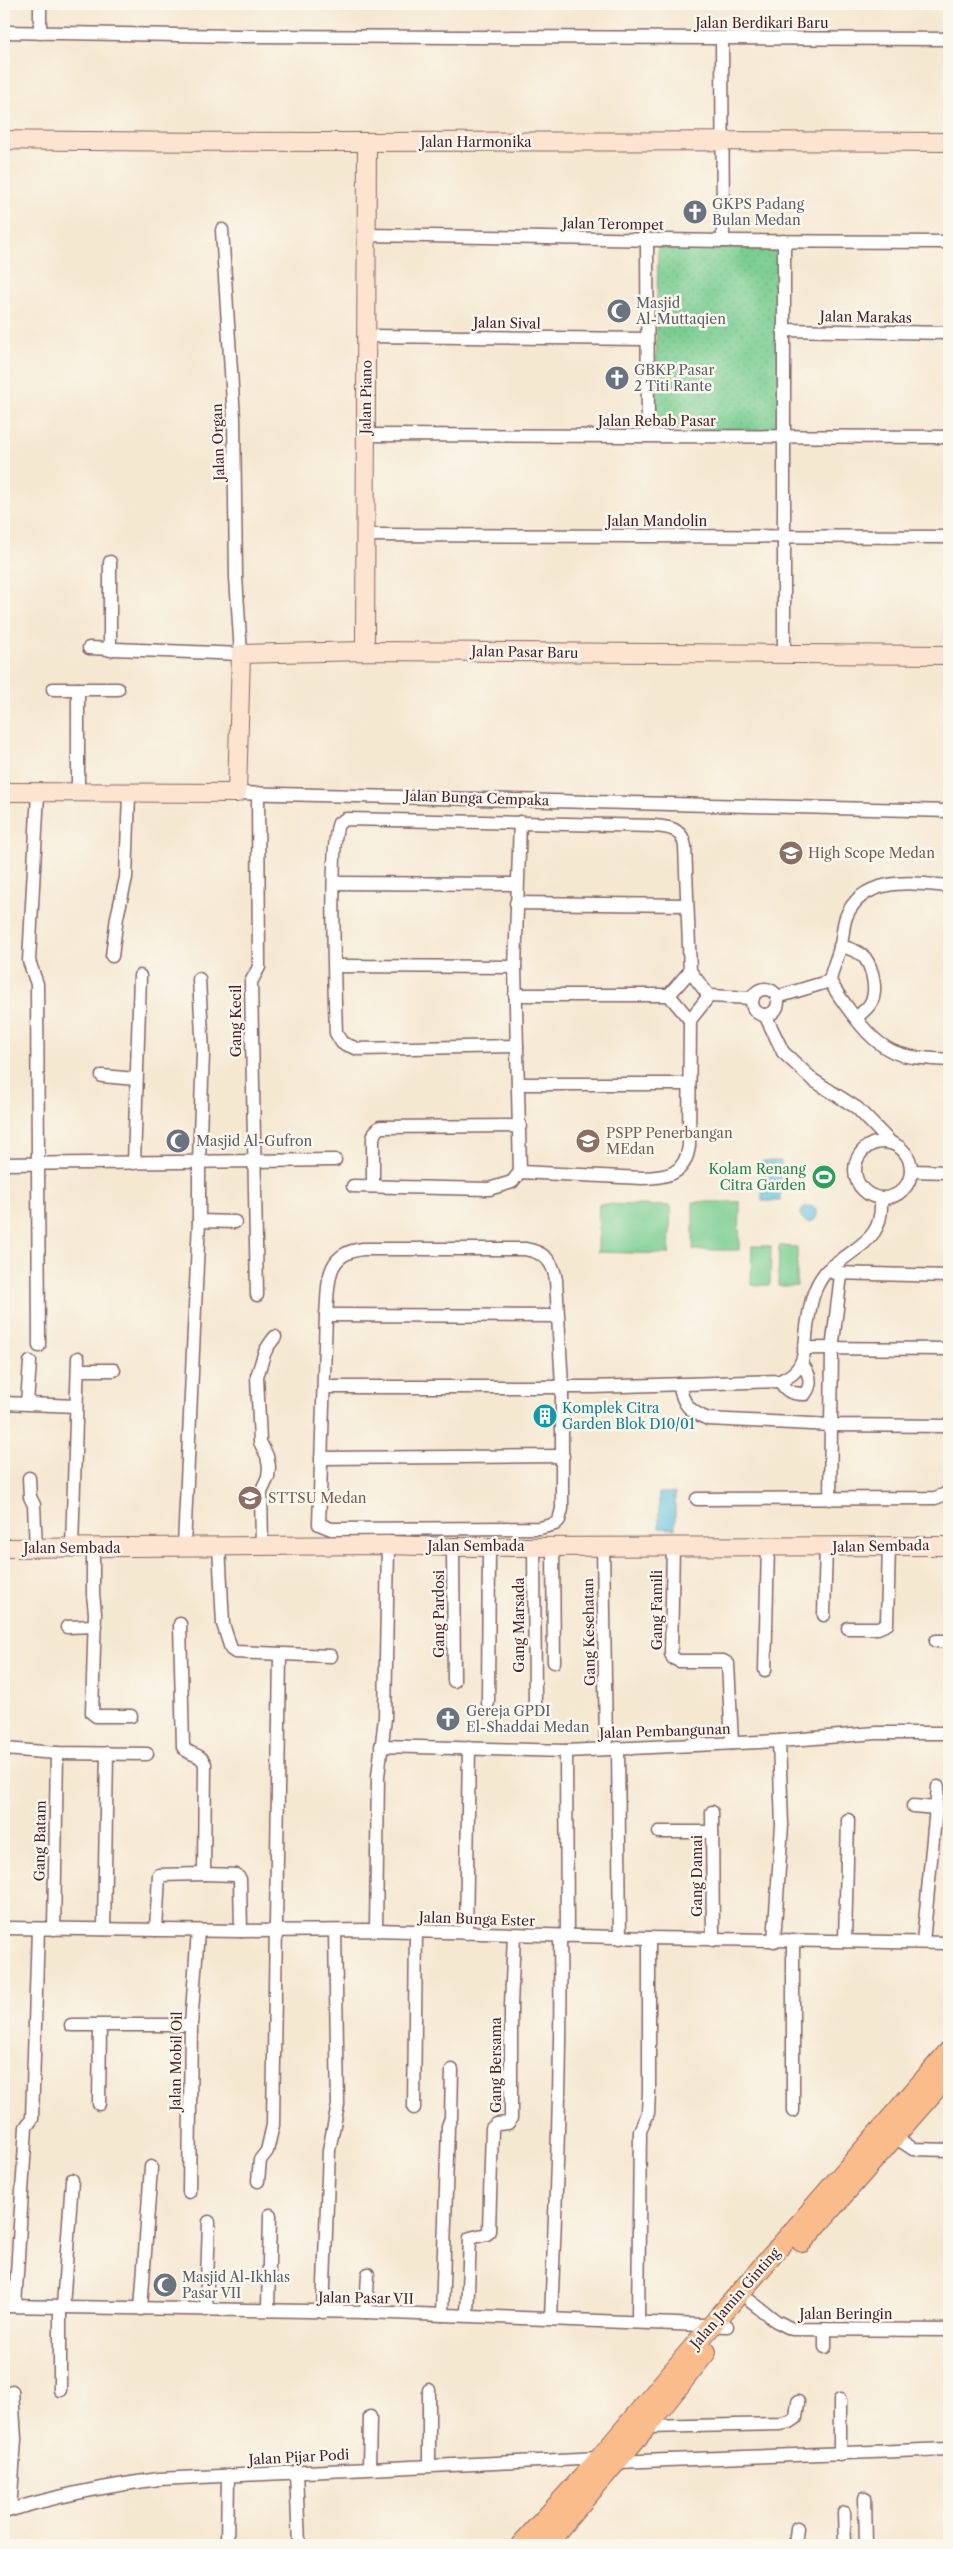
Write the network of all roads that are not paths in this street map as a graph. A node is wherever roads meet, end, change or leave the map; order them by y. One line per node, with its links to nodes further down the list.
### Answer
1 (40, 4): 3 (street)
2 (4, 32): 3 (street, Jalan Berdikari Baru)
3 (40, 33): 4 (street, Jalan Berdikari Baru)
4 (722, 38): 5 (street, Jalan Berdikari Baru); 7 (street)
5 (949, 39)
6 (4, 140): 8 (street, Jalan Harmonika)
7 (722, 140): 8 (street, Jalan Harmonika); 9 (street, Jalan Harmonika); 13 (street)
8 (367, 142): 11 (street, Jalan Piano)
9 (949, 142)
10 (222, 230): 31 (street, Jalan Organ)
11 (367, 235): 12 (street, Jalan Terompet); 18 (street, Jalan Piano)
12 (647, 239): 13 (street, Jalan Terompet); 19 (street)
13 (723, 241): 14 (street, Jalan Terompet)
14 (784, 241): 15 (street, Jalan Terompet); 16 (street)
15 (949, 242)
16 (783, 330): 17 (street, Jalan Marakas); 22 (street)
17 (949, 333)
18 (366, 336): 19 (street, Jalan Sival); 20 (street, Jalan Piano)
19 (647, 339): 21 (street)
20 (365, 435): 21 (street, Jalan Rebab Pasar); 24 (street, Jalan Piano)
21 (648, 435): 22 (street, Jalan Rebab Pasar)
22 (783, 436): 23 (street, Jalan Rebab Pasar); 25 (street)
23 (949, 437)
24 (366, 535): 25 (street, Jalan Mandolin); 30 (street, Jalan Piano)
25 (784, 536): 26 (street, Jalan Mandolin); 33 (street)
26 (949, 537)
27 (110, 562): 29 (street)
28 (89, 648): 29 (street)
29 (110, 650): 31 (street)
30 (366, 651): 31 (street, Jalan Pasar Baru); 33 (street, Jalan Pasar Baru)
31 (241, 654): 40 (street)
32 (949, 654): 33 (street, Jalan Pasar Baru)
33 (784, 655)
34 (53, 689): 35 (street)
35 (78, 689): 36 (street); 39 (street)
36 (118, 689)
37 (4, 792): 38 (street, Jalan Bunga Cempaka)
38 (38, 793): 39 (street, Jalan Bunga Cempaka); 77 (street)
39 (78, 793): 42 (street, Jalan Bunga Cempaka)
40 (237, 793): 41 (street, Jalan Bunga Cempaka); 42 (street, Jalan Bunga Cempaka)
41 (258, 793): 43 (street, Jalan Bunga Cempaka); 75 (street, Gang Kecil)
42 (129, 794): 51 (street)
43 (949, 811)
44 (520, 822): 45 (street); 46 (street); 49 (street)
45 (334, 883): 46 (street); 52 (street)
46 (517, 884): 48 (street)
47 (949, 886): 50 (street)
48 (516, 903): 49 (street); 53 (street)
49 (686, 905): 54 (street)
50 (840, 946): 57 (street); 64 (street)
51 (112, 956)
52 (336, 966): 53 (street); 66 (street)
53 (514, 967): 58 (street)
54 (690, 971): 59 (street); 60 (street)
55 (140, 976): 69 (street)
56 (200, 979): 76 (street)
57 (830, 981): 61 (street); 64 (street)
58 (515, 995): 59 (street); 66 (street)
59 (669, 995): 65 (street)
60 (709, 996): 62 (street); 65 (street)
61 (777, 997): 62 (street); 63 (street)
62 (753, 998): 63 (street)
63 (765, 1015): 73 (street)
64 (856, 1018): 67 (street)
65 (690, 1020): 71 (street)
66 (517, 1046): 70 (street)
67 (949, 1060)
68 (102, 1076): 69 (street)
69 (136, 1079): 78 (street)
70 (519, 1084): 71 (street); 72 (street)
71 (688, 1084): 81 (street)
72 (520, 1126): 81 (street); 84 (street)
73 (890, 1142): 80 (street); 85 (street)
74 (335, 1160): 75 (street)
75 (253, 1161): 76 (street); 91 (street, Gang Kecil)
76 (199, 1162): 78 (street); 86 (street)
77 (37, 1163): 78 (street); 79 (street); 95 (street)
78 (134, 1163)
79 (4, 1164)
80 (912, 1171): 82 (street); 85 (street)
81 (520, 1172): 84 (street)
82 (949, 1172)
83 (353, 1186): 84 (street)
84 (373, 1186)
85 (881, 1199): 88 (street)
86 (199, 1221): 87 (street); 121 (street)
87 (235, 1222)
88 (826, 1271): 89 (street); 96 (street)
89 (841, 1275): 90 (street); 98 (street)
90 (949, 1276)
91 (257, 1295)
92 (326, 1315): 93 (street); 93 (street); 105 (street)
93 (557, 1316): 104 (street)
94 (275, 1337): 117 (street)
95 (39, 1346)
96 (804, 1348): 98 (street); 100 (street)
97 (949, 1349): 98 (street)
98 (832, 1350): 109 (street)
99 (30, 1362): 107 (street)
100 (802, 1364): 102 (street); 102 (street)
101 (114, 1370): 108 (street)
102 (780, 1380): 103 (street)
103 (679, 1384): 104 (street); 109 (street)
104 (562, 1386): 105 (street); 111 (street)
105 (324, 1387): 112 (street)
106 (4, 1403): 107 (street)
107 (27, 1403): 108 (street)
108 (76, 1406): 128 (street)
109 (831, 1425): 110 (street); 116 (street)
110 (949, 1426)
111 (563, 1456): 112 (street); 112 (street)
112 (321, 1458)
113 (29, 1478): 134 (street)
114 (949, 1490): 116 (street)
115 (697, 1499): 116 (street)
116 (830, 1499)
117 (262, 1545): 118 (street, Jalan Sembada); 122 (street, Jalan Sembada)
118 (388, 1545): 129 (street, Jalan Sembada); 153 (street)
119 (603, 1545): 120 (street, Jalan Sembada); 125 (street, Jalan Sembada); 155 (street, Gang Kesehatan)
120 (673, 1545): 130 (street, Jalan Sembada); 152 (street, Gang Famili)
121 (184, 1546): 122 (street, Jalan Sembada); 133 (street, Jalan Sembada)
122 (219, 1546): 142 (street)
123 (489, 1546): 124 (street, Jalan Sembada); 129 (street, Jalan Sembada); 147 (street)
124 (534, 1546): 125 (street, Jalan Sembada); 148 (street, Gang Marsada)
125 (553, 1546): 144 (street)
126 (889, 1546): 127 (street, Jalan Sembada); 131 (street, Jalan Sembada); 139 (street)
127 (949, 1546)
128 (72, 1547): 133 (street, Jalan Sembada); 134 (street, Jalan Sembada)
129 (453, 1547): 146 (street, Gang Pardosi)
130 (768, 1547): 131 (street, Jalan Sembada); 145 (street)
131 (826, 1547): 135 (street)
132 (4, 1548): 134 (street, Jalan Sembada)
133 (93, 1548): 137 (street)
134 (36, 1549)
135 (824, 1614)
136 (180, 1624): 168 (street)
137 (95, 1626): 138 (street); 149 (street)
138 (67, 1627)
139 (848, 1628)
140 (936, 1641): 141 (street)
141 (949, 1641)
142 (280, 1655): 143 (street); 174 (street)
143 (331, 1656)
144 (554, 1662)
145 (765, 1670)
146 (454, 1681)
147 (488, 1703)
148 (534, 1705)
149 (131, 1716)
150 (949, 1733): 151 (street, Jalan Pembangunan)
151 (779, 1741): 152 (street, Jalan Pembangunan); 187 (street)
152 (732, 1743): 155 (street, Jalan Pembangunan)
153 (381, 1746): 154 (street, Jalan Pembangunan); 176 (street)
154 (469, 1748): 157 (street, Jalan Pembangunan); 180 (street)
155 (612, 1748): 157 (street, Jalan Pembangunan); 183 (street, Gang Kesehatan)
156 (4, 1749): 158 (street)
157 (566, 1751): 182 (street)
158 (57, 1753): 159 (street); 171 (street, Gang Batam)
159 (107, 1753): 160 (street); 172 (street)
160 (147, 1754)
161 (938, 1787): 163 (street)
162 (914, 1806): 163 (street)
163 (936, 1808): 189 (street)
164 (712, 1812): 167 (street, Gang Damai)
165 (848, 1820): 188 (street)
166 (659, 1832): 167 (street)
167 (712, 1832): 185 (street, Gang Damai)
168 (204, 1874): 173 (street); 178 (street)
169 (4, 1928): 170 (street, Jalan Bunga Ester)
170 (38, 1929): 171 (street, Jalan Bunga Ester); 210 (street)
171 (54, 1929): 172 (street, Jalan Bunga Ester)
172 (104, 1930): 173 (street, Jalan Bunga Ester)
173 (156, 1930): 177 (street, Jalan Bunga Ester)
174 (277, 1930): 175 (street, Jalan Bunga Ester); 178 (street, Jalan Bunga Ester); 204 (street)
175 (335, 1930): 176 (street, Jalan Bunga Ester); 215 (street)
176 (376, 1930): 179 (street, Jalan Bunga Ester)
177 (198, 1931): 178 (street, Jalan Bunga Ester); 192 (street, Jalan Mobil Oil)
178 (241, 1931)
179 (416, 1932): 180 (street, Jalan Bunga Ester); 198 (street)
180 (466, 1934): 181 (street, Jalan Bunga Ester)
181 (514, 1935): 182 (street, Jalan Bunga Ester); 218 (street, Gang Bersama)
182 (563, 1936): 183 (street, Jalan Bunga Ester); 219 (street)
183 (620, 1938): 184 (street, Jalan Bunga Ester)
184 (649, 1938): 185 (street, Jalan Bunga Ester); 220 (street)
185 (713, 1940): 187 (street, Jalan Bunga Ester)
186 (793, 1940): 187 (street, Jalan Bunga Ester); 188 (street, Jalan Bunga Ester); 199 (street)
187 (774, 1941)
188 (845, 1941): 189 (street, Jalan Bunga Ester)
189 (923, 1942): 190 (street, Jalan Bunga Ester)
190 (949, 1943)
191 (71, 2025): 193 (street)
192 (191, 2025): 193 (street); 205 (street, Jalan Mobil Oil)
193 (100, 2026): 197 (street)
194 (949, 2051): 221 (main road, Jalan Jamin Ginting)
195 (452, 2070): 217 (street)
196 (949, 2074): 200 (main road, Jalan Jamin Ginting)
197 (99, 2104)
198 (414, 2108)
199 (793, 2111)
200 (895, 2137): 201 (street); 209 (main road, Jalan Jamin Ginting)
201 (949, 2150)
202 (151, 2167): 212 (street)
203 (72, 2180): 211 (street)
204 (258, 2181)
205 (190, 2192)
206 (270, 2215): 214 (street)
207 (209, 2222): 213 (street)
208 (368, 2274): 216 (street)
209 (750, 2301): 221 (main road, Jalan Jamin Ginting); 222 (street, Jalan Beringin)
210 (9, 2306): 211 (street, Jalan Pasar VII)
211 (62, 2307): 212 (street, Jalan Pasar VII); 225 (street)
212 (140, 2309): 213 (street, Jalan Pasar VII)
213 (206, 2310): 214 (street, Jalan Pasar VII)
214 (268, 2310): 215 (street, Jalan Pasar VII)
215 (323, 2312): 216 (street, Jalan Pasar VII)
216 (366, 2312): 217 (street, Jalan Pasar VII)
217 (442, 2315): 218 (street, Jalan Pasar VII)
218 (467, 2316): 219 (street, Jalan Pasar VII)
219 (551, 2318): 220 (street, Jalan Pasar VII)
220 (638, 2321): 221 (street, Jalan Pasar VII)
221 (719, 2326): 231 (main road, Jalan Jamin Ginting); 234 (main road, Jalan Jamin Ginting)
222 (825, 2329): 223 (street, Jalan Beringin); 224 (street)
223 (949, 2330)
224 (824, 2347)
225 (60, 2390)
226 (429, 2390): 235 (street)
227 (12, 2391): 240 (street)
228 (840, 2400): 233 (street)
229 (798, 2402): 231 (street)
230 (370, 2417): 236 (street)
231 (646, 2427): 234 (main road, Jalan Jamin Ginting)
232 (949, 2449): 233 (street, Jalan Pijar Podi)
233 (840, 2454): 234 (street, Jalan Pijar Podi)
234 (608, 2460): 235 (street, Jalan Pijar Podi); 245 (main road, Jalan Jamin Ginting); 246 (main road, Jalan Jamin Ginting)
235 (429, 2465): 236 (street, Jalan Pijar Podi)
236 (369, 2468): 237 (street, Jalan Pijar Podi)
237 (296, 2472): 238 (street, Jalan Pijar Podi); 244 (street)
238 (228, 2475): 240 (street, Jalan Pijar Podi); 243 (street)
239 (865, 2498): 249 (street)
240 (7, 2511)
241 (844, 2513): 248 (street)
242 (797, 2528): 247 (street)
243 (227, 2545)
244 (300, 2545)
245 (520, 2545)
246 (545, 2545)
247 (795, 2545)
248 (845, 2545)
249 (866, 2545)

